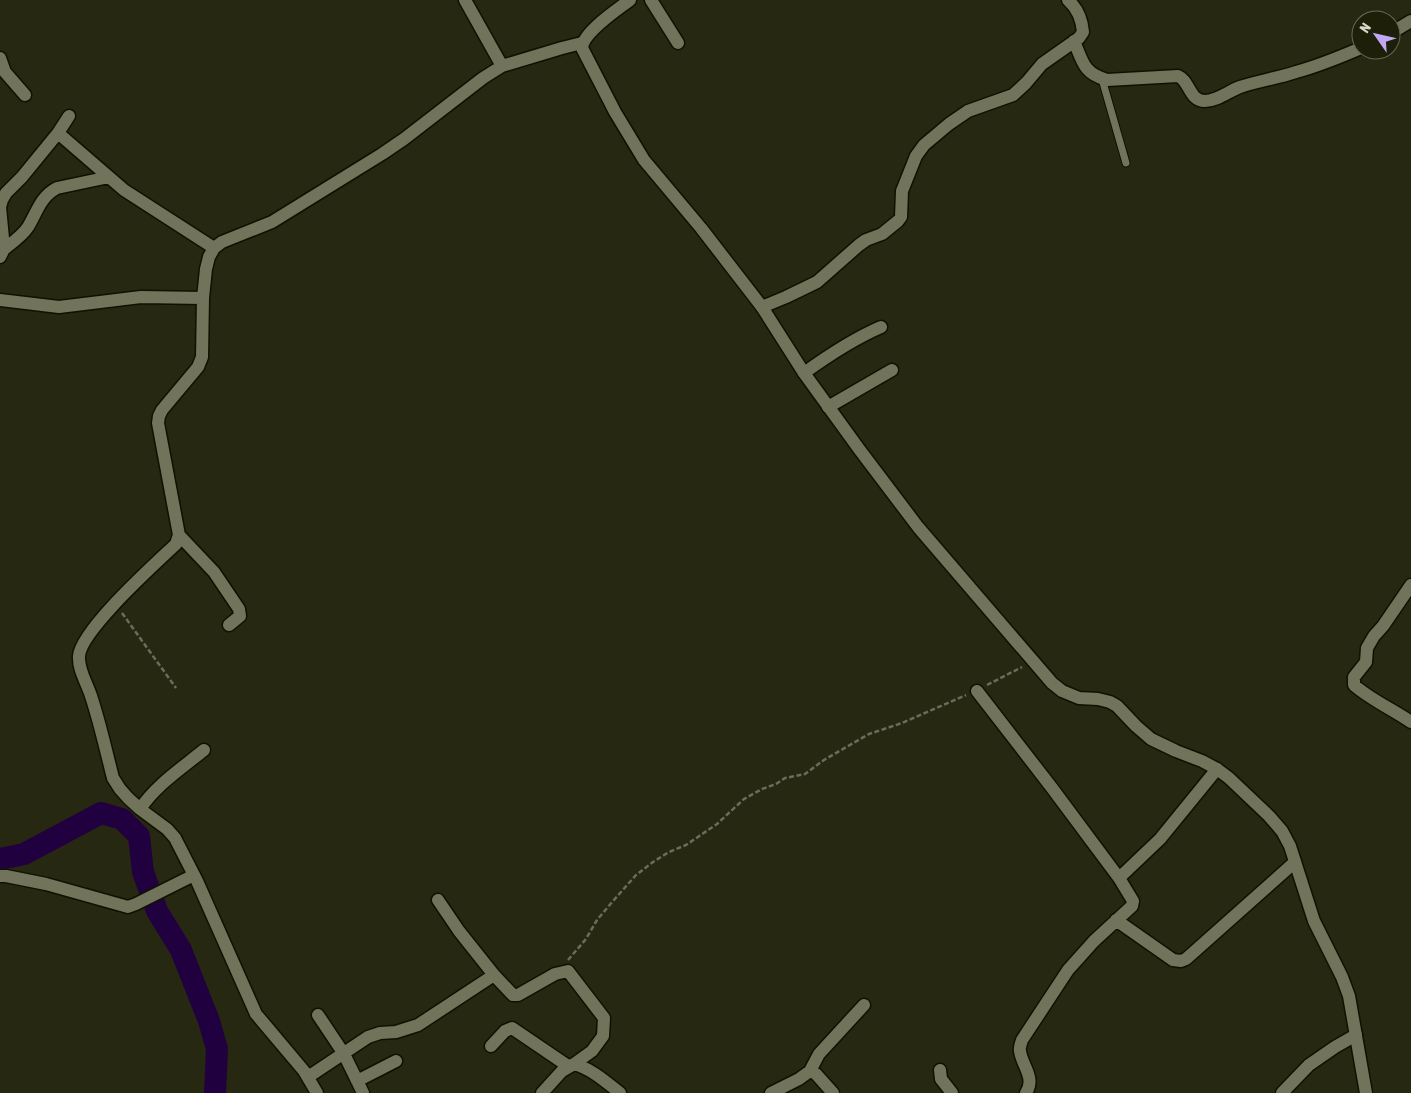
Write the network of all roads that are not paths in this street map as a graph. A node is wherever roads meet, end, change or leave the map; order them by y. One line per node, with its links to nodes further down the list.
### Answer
1 (465, 0): 10 (street)
2 (630, 0): 6 (street)
3 (651, 0): 7 (street)
4 (1068, 0): 5 (street)
5 (1074, 41): 11 (street); 21 (street)
6 (582, 43): 10 (street); 21 (street)
7 (678, 43)
8 (1351, 52): 11 (street)
9 (0, 58): 12 (street)
10 (502, 66): 17 (street)
11 (1102, 79): 15 (lane)
12 (25, 95)
13 (69, 116): 14 (street)
14 (58, 133): 16 (street); 18 (street)
15 (1126, 163)
16 (108, 177): 17 (street); 18 (street)
17 (214, 248): 19 (street)
18 (2, 253)
19 (203, 298): 20 (street); 26 (street)
20 (0, 300)
21 (762, 307): 24 (street)
22 (881, 327): 24 (street)
23 (892, 370): 25 (street)
24 (804, 373): 25 (street)
25 (828, 407): 32 (street)
26 (179, 535): 28 (street); 33 (street)
27 (1411, 585): 30 (street)
28 (229, 625)
29 (977, 691): 37 (street)
30 (1411, 722)
31 (204, 750): 33 (street)
32 (1217, 769): 34 (street); 37 (street)
33 (140, 809): 35 (street)
34 (1295, 862): 39 (street); 43 (street)
35 (194, 875): 36 (street); 50 (street)
36 (0, 876)
37 (1119, 878): 39 (street)
38 (438, 900): 40 (street)
39 (1116, 920): 59 (street)
40 (494, 975): 45 (street); 47 (street)
41 (864, 1005): 48 (street)
42 (318, 1015): 45 (street)
43 (1356, 1035): 60 (street); 61 (street)
44 (491, 1046): 47 (street)
45 (344, 1054): 50 (street); 51 (street)
46 (396, 1061): 51 (street)
47 (571, 1065): 54 (street); 55 (street)
48 (810, 1070): 56 (street); 57 (street)
49 (940, 1070): 58 (street)
50 (308, 1077): 52 (street)
51 (357, 1081): 53 (street)
52 (317, 1093)
53 (363, 1093)
54 (542, 1093)
55 (620, 1093)
56 (771, 1093)
57 (833, 1093)
58 (952, 1093)
59 (1026, 1093)
60 (1282, 1093)
61 (1366, 1093)

